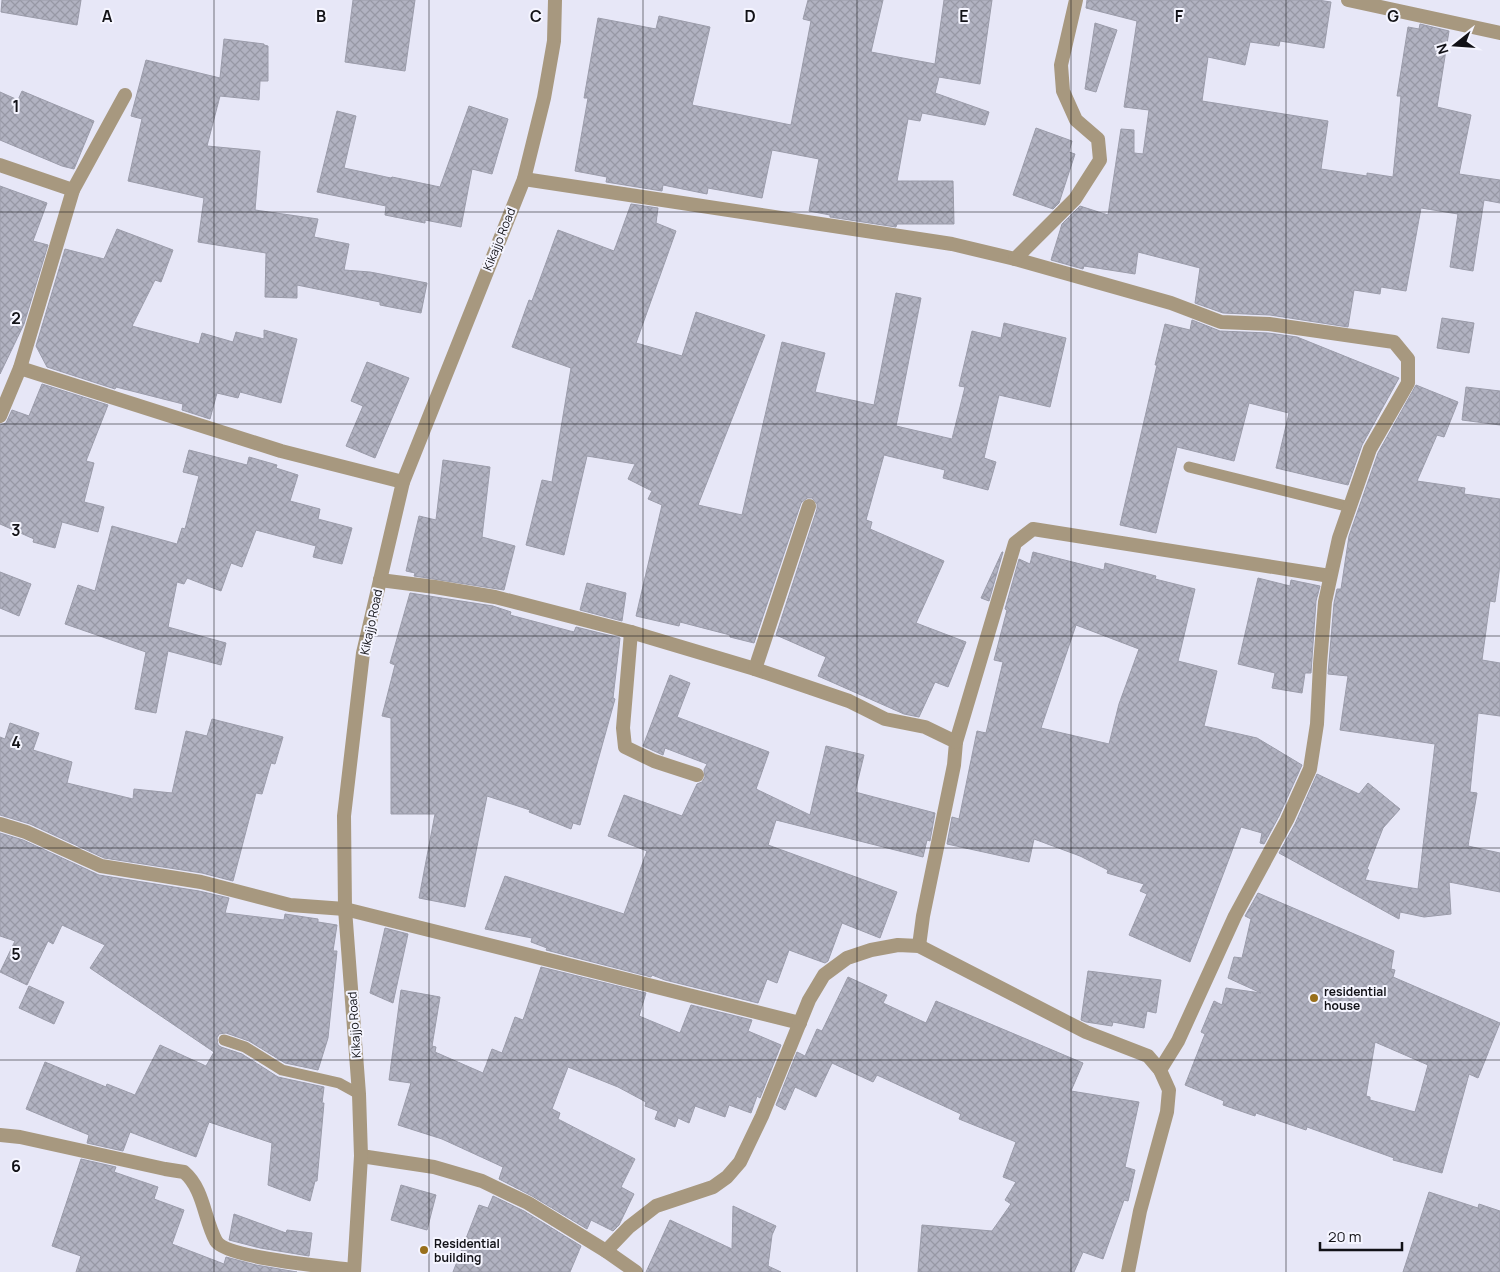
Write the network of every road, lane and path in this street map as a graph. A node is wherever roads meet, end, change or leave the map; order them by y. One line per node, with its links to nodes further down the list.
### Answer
1 (555, 0): 7 (street, Kikajjo Road)
2 (1076, 0): 9 (street)
3 (1348, 0): 4 (street)
4 (1500, 33)
5 (125, 95): 8 (street)
6 (0, 165): 8 (street)
7 (524, 179): 9 (street); 13 (street, Kikajjo Road)
8 (73, 190): 10 (street)
9 (1016, 259): 15 (street)
10 (20, 368): 11 (street); 13 (street)
11 (0, 416)
12 (1189, 466): 15 (lane)
13 (403, 482): 17 (street, Kikajjo Road)
14 (808, 506): 19 (street)
15 (1350, 507): 16 (street)
16 (1330, 576): 20 (street); 27 (street)
17 (380, 580): 18 (street); 23 (street, Kikajjo Road)
18 (632, 632): 19 (street); 21 (street)
19 (755, 669): 20 (street)
20 (956, 742): 24 (street)
21 (697, 775)
22 (0, 824): 23 (street)
23 (345, 909): 25 (street); 28 (street, Kikajjo Road)
24 (919, 946): 25 (street); 27 (street)
25 (800, 1023): 31 (street)
26 (224, 1040): 28 (lane)
27 (1160, 1070): 34 (street)
28 (359, 1094): 30 (street, Kikajjo Road)
29 (0, 1135): 32 (street)
30 (360, 1156): 31 (street); 32 (street, Kikajjo Road)
31 (606, 1251): 33 (street)
32 (354, 1271)
33 (636, 1272)
34 (1128, 1272)

